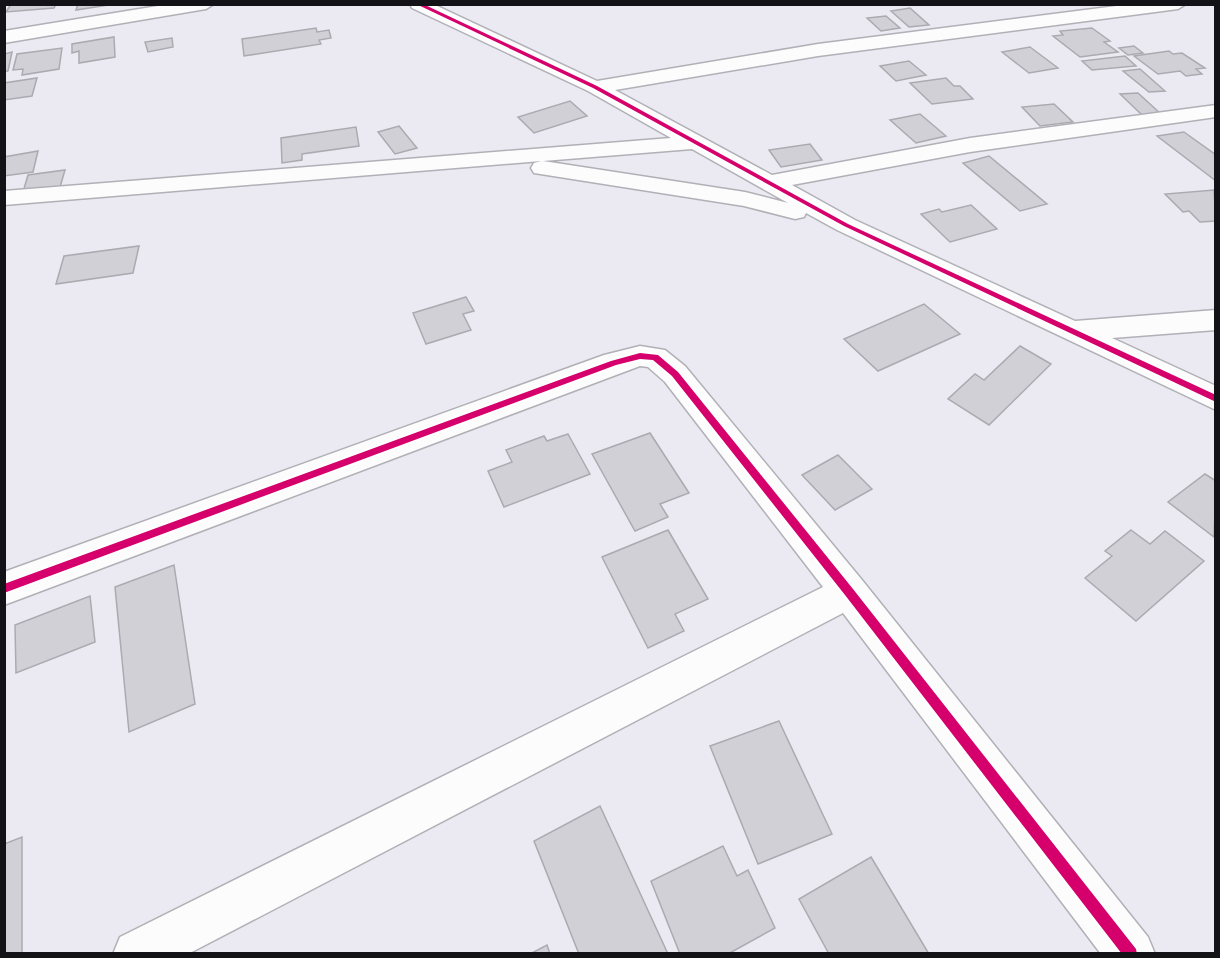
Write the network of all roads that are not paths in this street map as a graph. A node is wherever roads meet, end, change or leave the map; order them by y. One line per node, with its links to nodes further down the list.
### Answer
1 (206, 4): 6 (street)
2 (418, 4): 7 (street)
3 (1178, 4): 5 (street)
4 (1016, 10): 5 (street)
5 (1034, 21): 7 (street)
6 (4, 37)
7 (595, 87): 9 (street)
8 (1215, 111): 11 (street)
9 (698, 142): 10 (street); 11 (street)
10 (482, 159): 12 (street); 13 (street)
11 (767, 183): 13 (street)
12 (4, 198)
13 (846, 225): 15 (street)
14 (1215, 320): 15 (street)
15 (1070, 331): 16 (street)
16 (1215, 399)
17 (4, 589): 18 (street)
18 (849, 592): 19 (street); 20 (street)
19 (137, 954)
20 (1131, 954)

